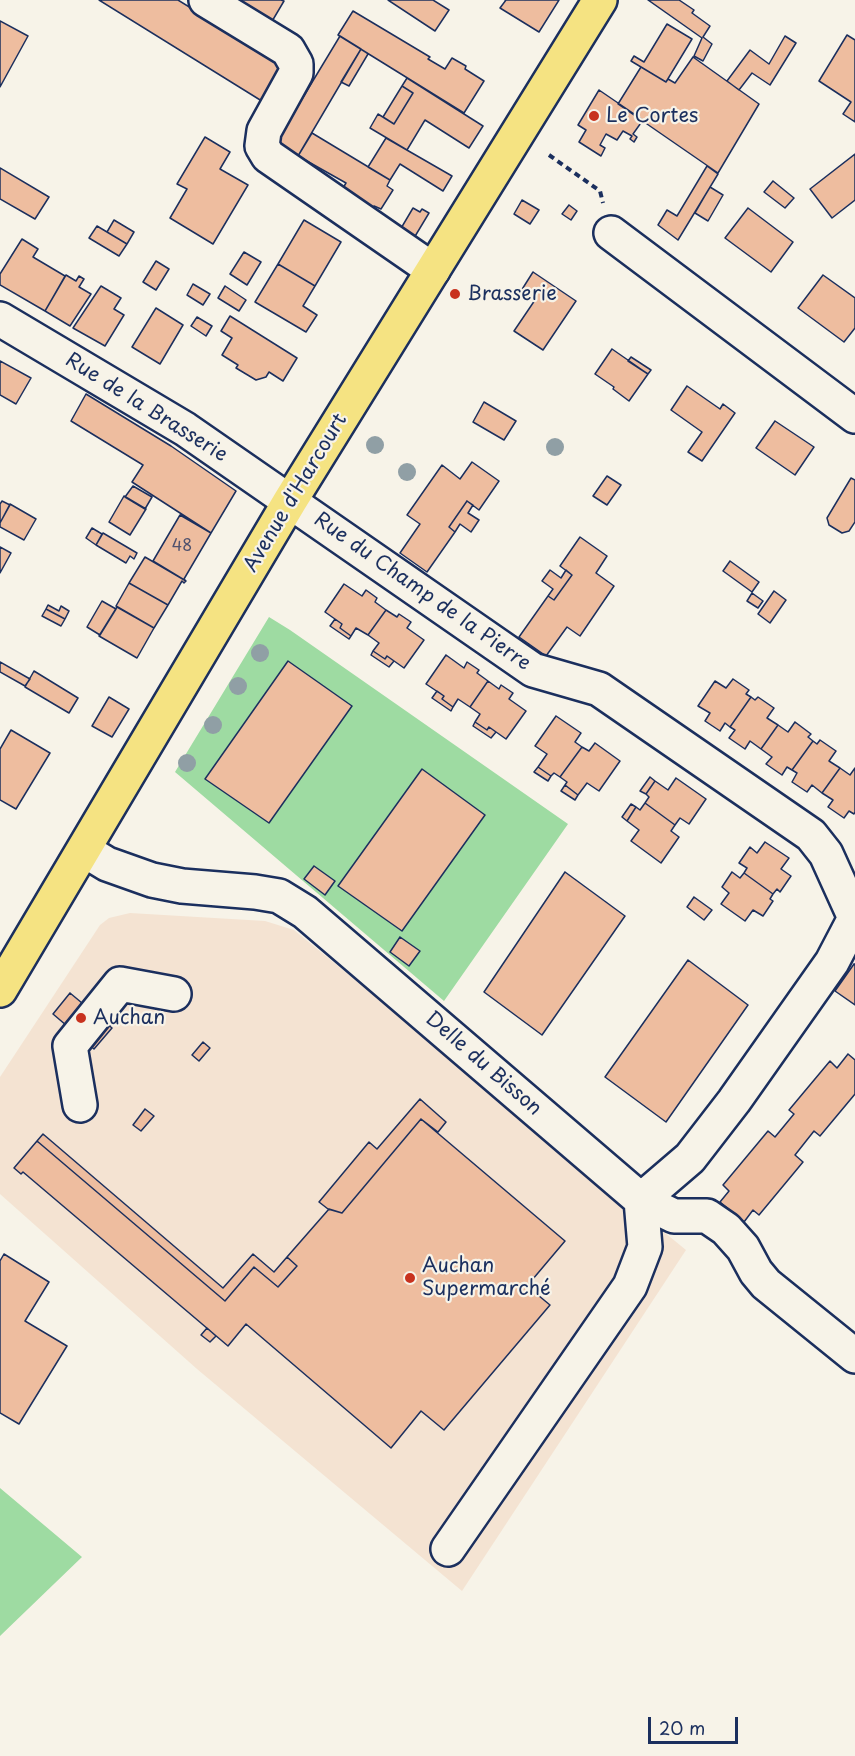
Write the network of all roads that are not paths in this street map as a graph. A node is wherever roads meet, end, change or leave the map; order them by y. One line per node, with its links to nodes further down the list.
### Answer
1 (206, 0): 4 (street)
2 (600, 0): 4 (main road, Avenue d'Harcourt)
3 (611, 233): 6 (street)
4 (433, 270): 7 (main road, Avenue d'Harcourt)
5 (0, 319): 7 (street, Rue de la Brasserie)
6 (855, 416)
7 (290, 501): 8 (main road, Avenue d'Harcourt); 9 (street, Rue du Champ de la Pierre)
8 (84, 850): 10 (main road, Avenue d'Harcourt); 13 (street, Delle du Bisson)
9 (855, 918): 13 (street)
10 (0, 990)
11 (174, 994): 12 (street)
12 (80, 1105)
13 (641, 1200): 14 (street, Delle du Bisson); 15 (street)
14 (855, 1356)
15 (448, 1549)

